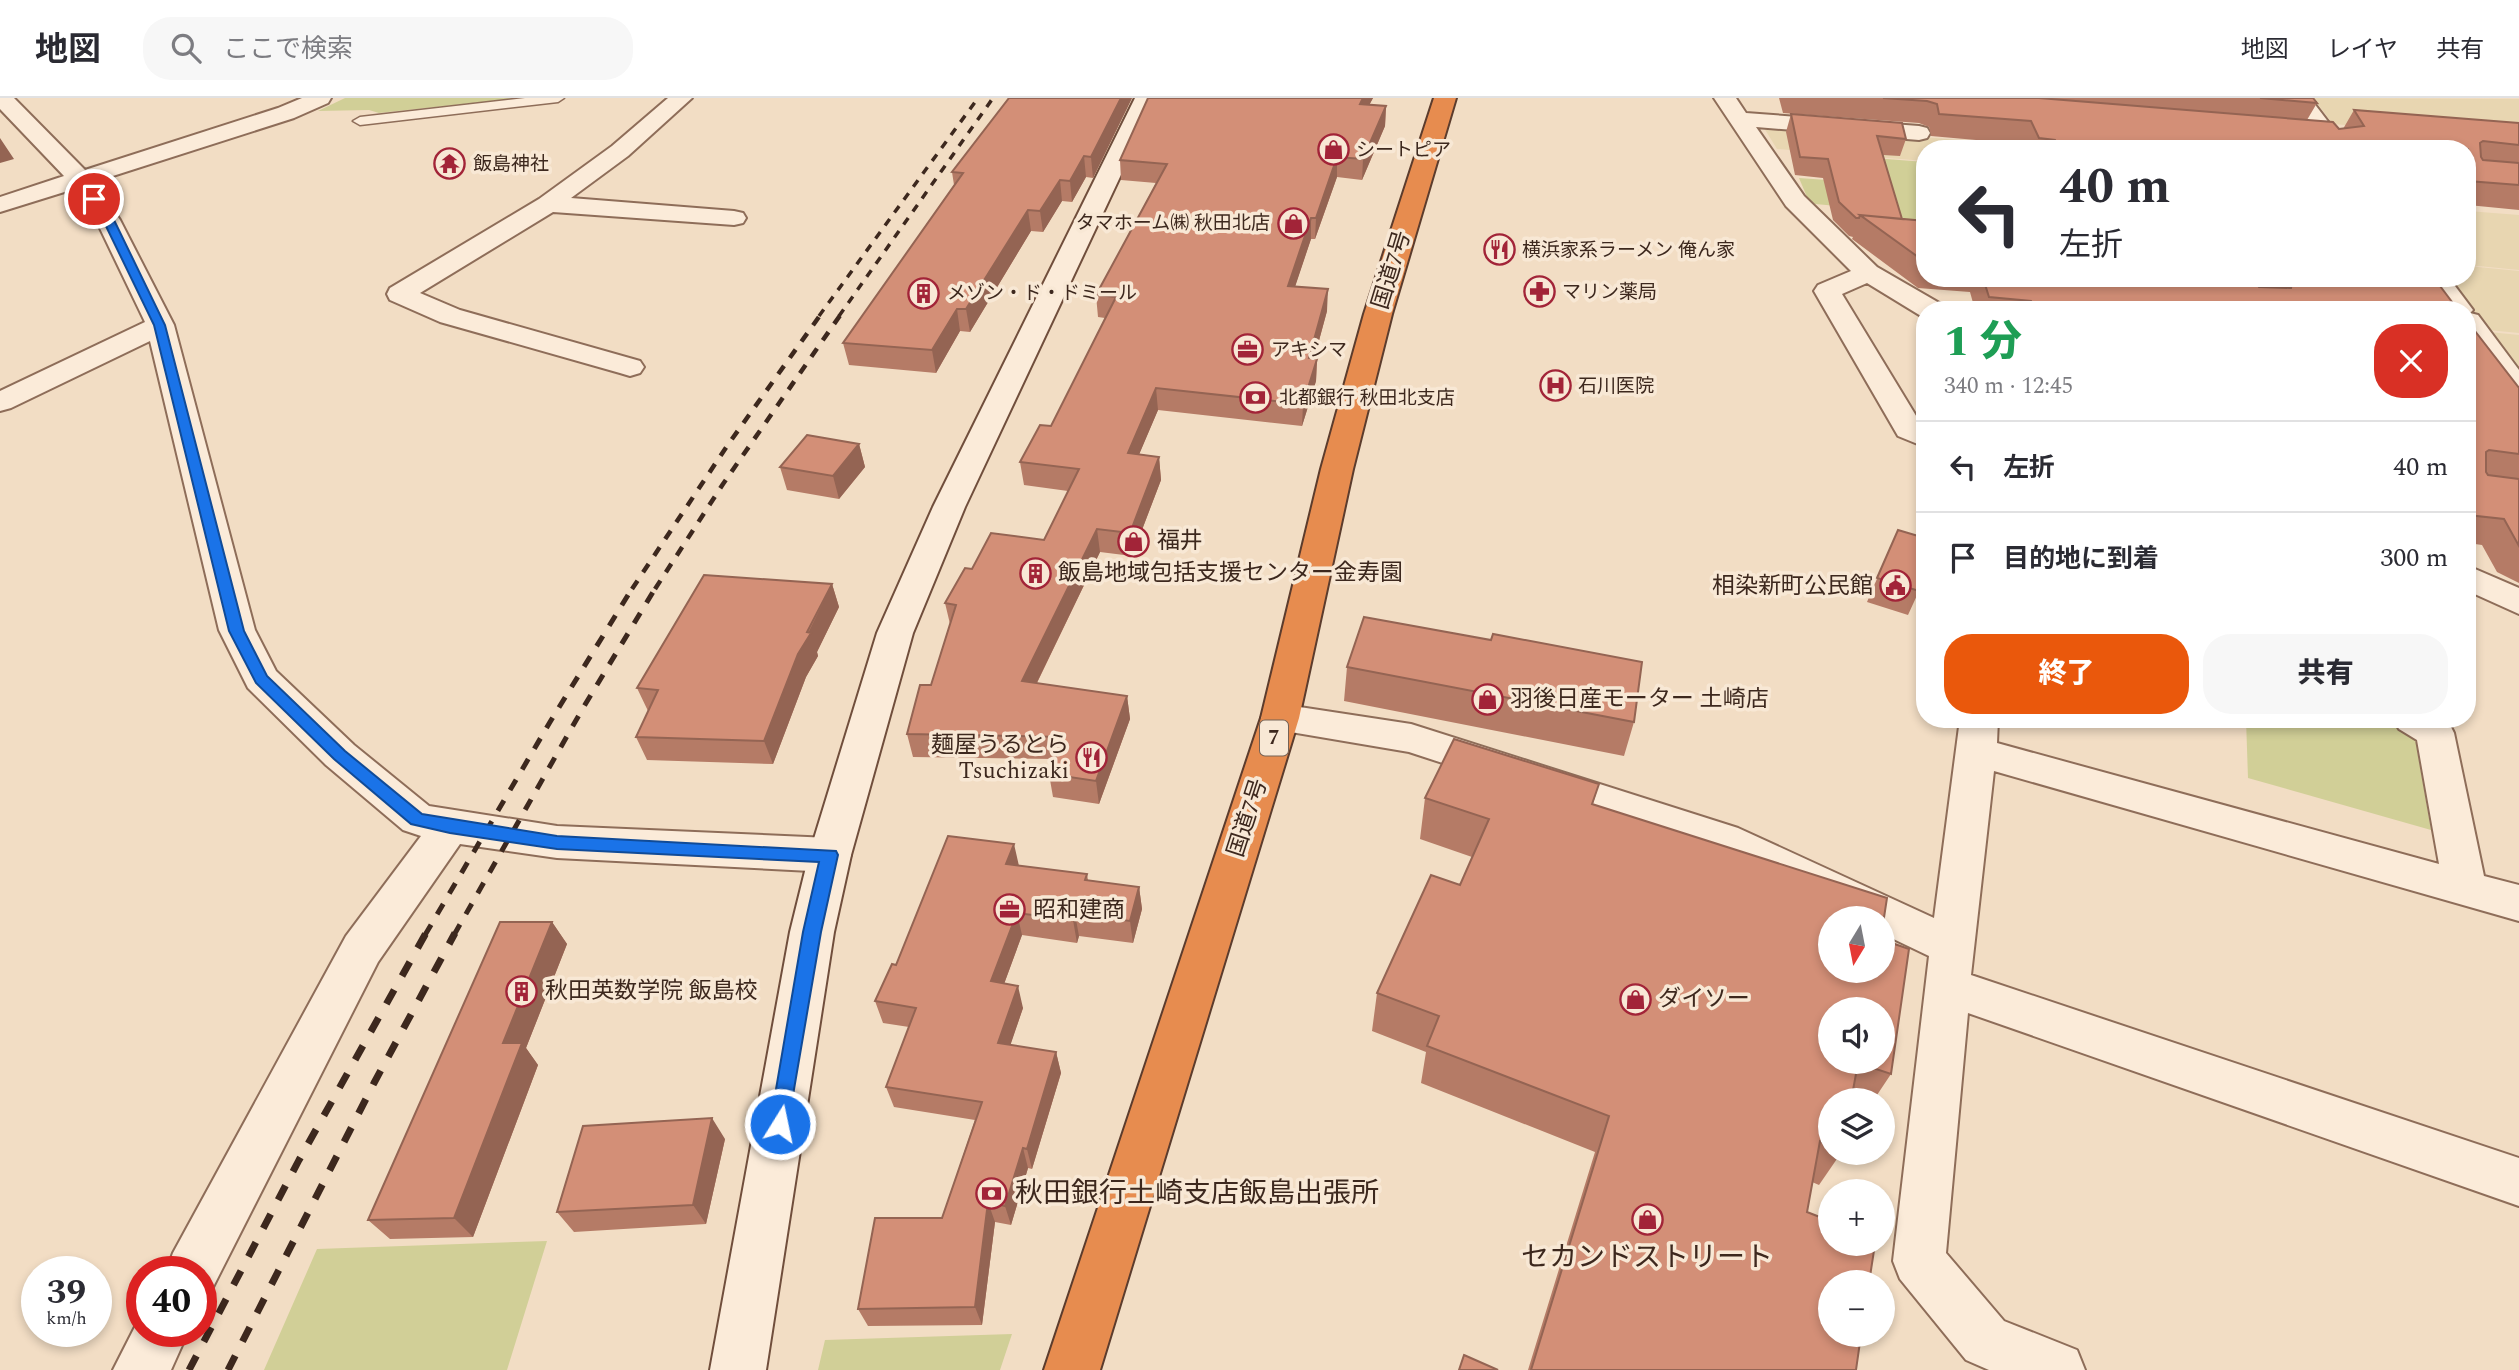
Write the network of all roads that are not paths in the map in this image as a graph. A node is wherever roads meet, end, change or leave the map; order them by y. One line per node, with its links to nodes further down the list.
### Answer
1 (2, 98): 14 (street)
2 (320, 98): 14 (street)
3 (558, 98): 9 (lane)
4 (681, 98): 15 (street)
5 (1146, 98): 32 (street)
6 (1445, 98): 28 (highway, 国道7号 / 7)
7 (2299, 98): 13 (street)
8 (1732, 108): 10 (street); 18 (street)
9 (360, 121)
10 (1919, 133)
11 (2300, 133): 12 (street)
12 (2326, 140)
13 (2331, 140)
14 (79, 178): 16 (street); 20 (street)
15 (548, 204): 17 (street); 22 (street)
16 (0, 205)
17 (734, 218)
18 (1868, 273): 19 (street); 25 (street)
19 (1916, 301)
20 (160, 325): 24 (street); 31 (street)
21 (2476, 332): 23 (street)
22 (630, 367)
23 (2519, 390)
24 (0, 402)
25 (1916, 433)
26 (2476, 581): 27 (street)
27 (2519, 602)
28 (1280, 718): 35 (street); 41 (highway, 国道7号 / 7)
29 (2427, 728): 33 (street)
30 (1978, 736): 33 (street); 35 (street)
31 (450, 827): 32 (street); 37 (street)
32 (830, 855): 40 (street)
33 (2465, 888): 34 (street)
34 (2519, 904)
35 (1951, 967): 36 (street); 42 (street)
36 (2519, 1182)
37 (200, 1256)
38 (153, 1347): 39 (street)
39 (141, 1370)
40 (738, 1370)
41 (1072, 1370)
42 (2057, 1370)

